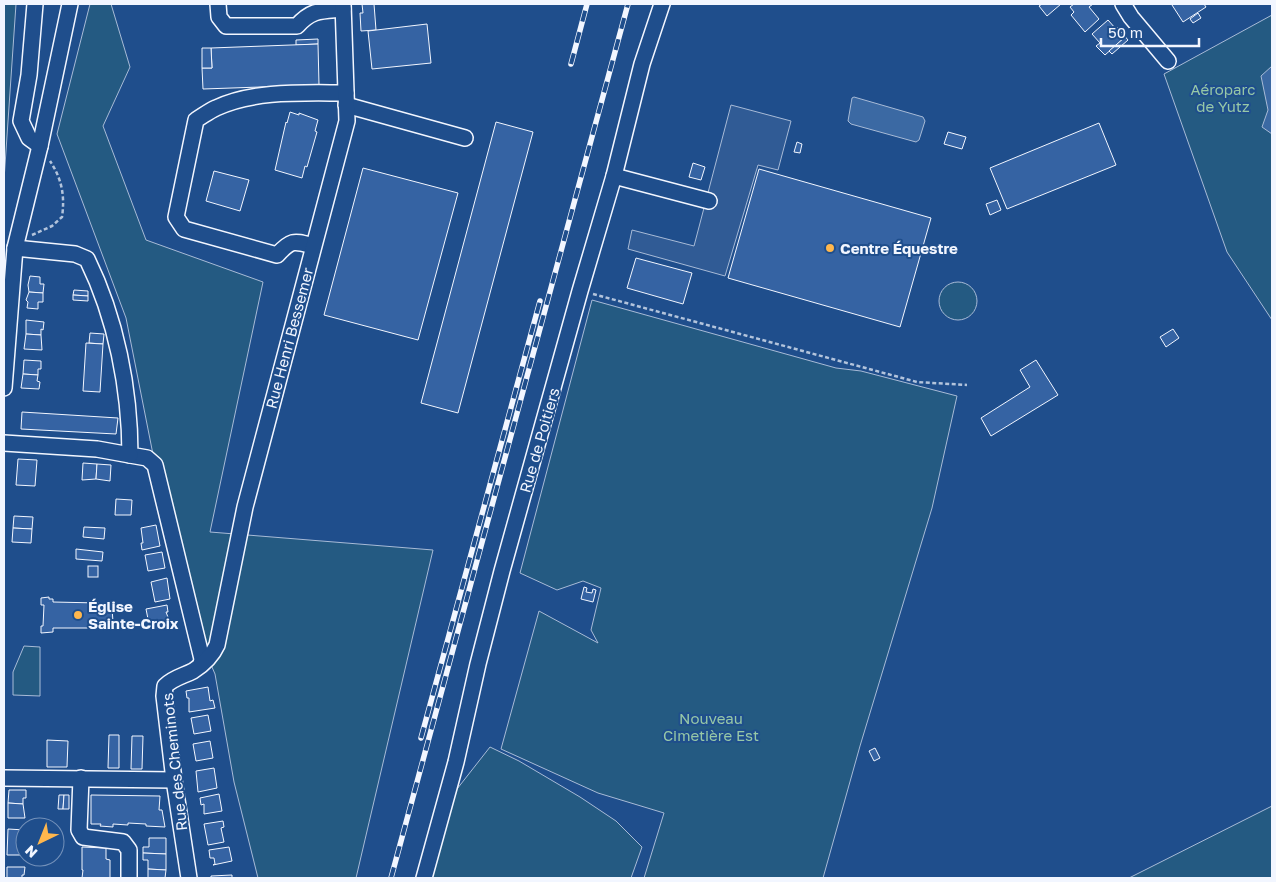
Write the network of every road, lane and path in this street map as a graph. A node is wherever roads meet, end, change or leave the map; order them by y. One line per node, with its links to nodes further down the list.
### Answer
1 (35, 4): 10 (street)
2 (70, 4): 10 (street)
3 (218, 4): 6 (street)
4 (662, 4): 11 (street, Rue de Poitiers)
5 (1126, 5): 7 (street)
6 (343, 6): 8 (street, Rue Henri Bessemer)
7 (1168, 61)
8 (346, 99): 9 (street); 14 (street, Rue Henri Bessemer); 14 (street)
9 (465, 138)
10 (40, 146): 13 (street); 13 (path)
11 (614, 176): 12 (street); 15 (street, Rue de Poitiers)
12 (709, 201)
13 (16, 244): 17 (street); 19 (street)
14 (313, 246): 20 (street, Rue Henri Bessemer)
15 (580, 291): 16 (path); 26 (street, Rue de Poitiers)
16 (967, 385)
17 (4, 388)
18 (4, 443): 19 (street)
19 (130, 455): 20 (street)
20 (201, 664): 23 (street, Rue des Cheminots)
21 (4, 778): 22 (street)
22 (81, 778): 23 (street); 24 (street)
23 (174, 780): 25 (street, Rue des Cheminots)
24 (129, 878)
25 (189, 878)
26 (424, 878)

